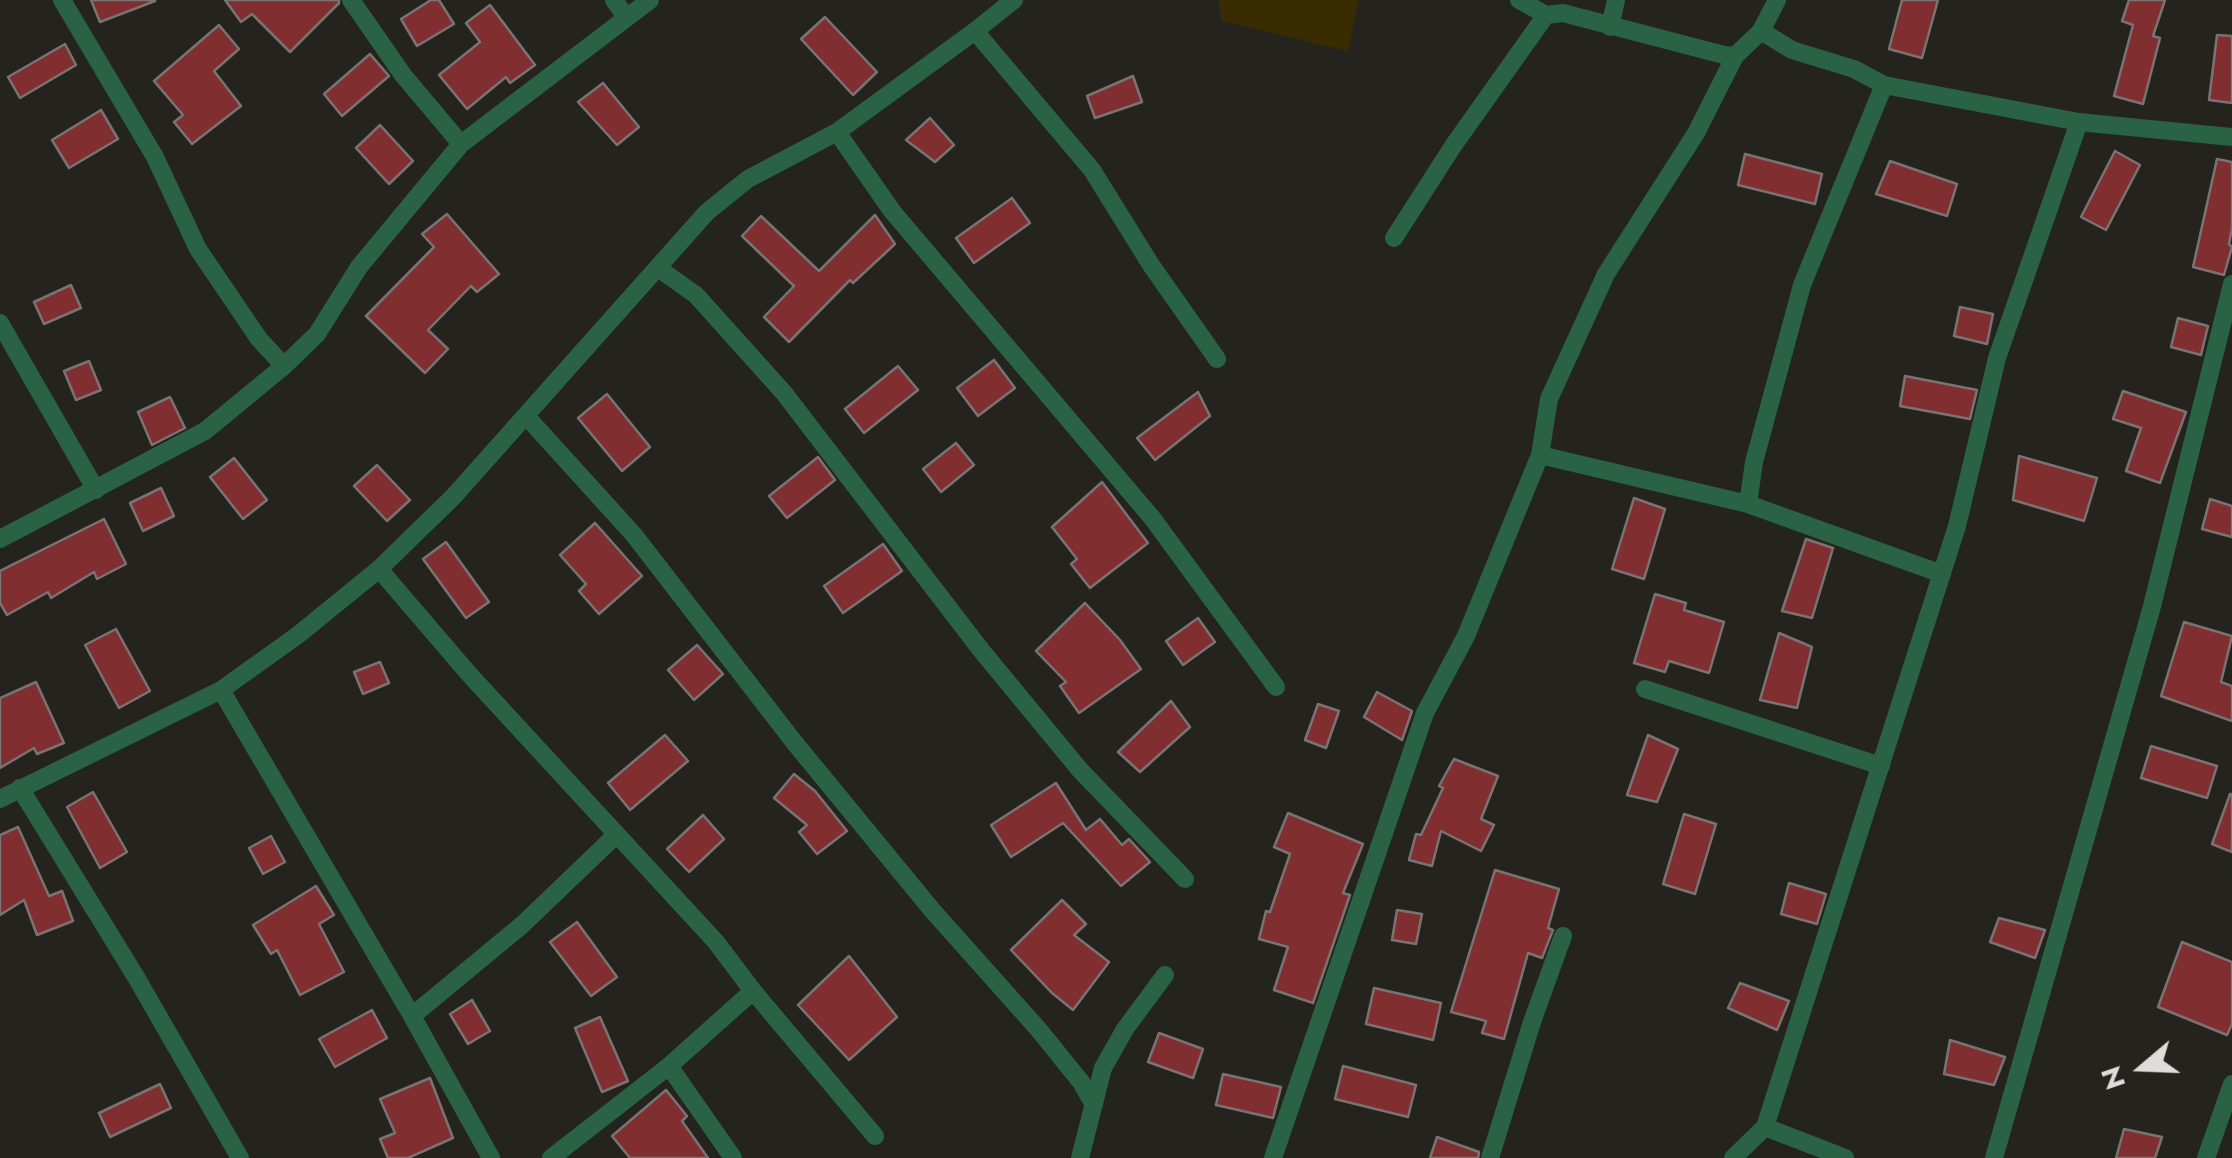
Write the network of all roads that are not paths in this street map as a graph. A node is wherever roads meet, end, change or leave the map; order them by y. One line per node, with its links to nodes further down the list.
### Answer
1 (62, 0): 25 (street)
2 (351, 0): 19 (street)
3 (614, 0): 10 (street)
4 (650, 0): 10 (street)
5 (1014, 0): 12 (street)
6 (1520, 0): 9 (street)
7 (1616, 0): 11 (street)
8 (1777, 0): 13 (street)
9 (1546, 15): 11 (street); 20 (street)
10 (626, 17): 19 (street)
11 (1610, 27): 14 (street)
12 (975, 31): 17 (street); 24 (street)
13 (1761, 31): 14 (street); 15 (street)
14 (1736, 56): 27 (street)
15 (1884, 85): 16 (street); 29 (street)
16 (2078, 122): 18 (street); 32 (street)
17 (837, 132): 21 (street); 33 (street)
18 (2232, 136)
19 (461, 144): 25 (street)
20 (1394, 238)
21 (658, 268): 26 (street); 40 (street)
22 (2232, 284): 59 (street)
23 (0, 323): 28 (street)
24 (1217, 360)
25 (284, 366): 28 (street)
26 (527, 417): 31 (street); 47 (street)
27 (1540, 455): 29 (street); 55 (street)
28 (96, 490): 30 (street)
29 (1748, 504): 32 (street)
30 (0, 539)
31 (379, 569): 35 (street); 39 (street)
32 (1942, 574): 36 (street)
33 (1276, 687)
34 (1645, 688): 36 (street)
35 (221, 690): 37 (street); 44 (street)
36 (1881, 766): 48 (street)
37 (20, 788): 38 (street); 50 (street)
38 (0, 798)
39 (615, 836): 43 (street); 44 (street)
40 (1185, 879)
41 (1563, 936): 56 (street)
42 (1165, 976): 47 (street)
43 (753, 991): 45 (street); 49 (street)
44 (412, 1016): 51 (street)
45 (668, 1066): 52 (street); 53 (street)
46 (2232, 1084): 60 (street)
47 (1094, 1106): 54 (street)
48 (1766, 1127): 57 (street); 58 (street)
49 (875, 1136)
50 (240, 1158)
51 (491, 1158)
52 (550, 1158)
53 (734, 1158)
54 (1080, 1158)
55 (1274, 1158)
56 (1490, 1158)
57 (1733, 1158)
58 (1845, 1158)
59 (1994, 1158)
60 (2206, 1158)

